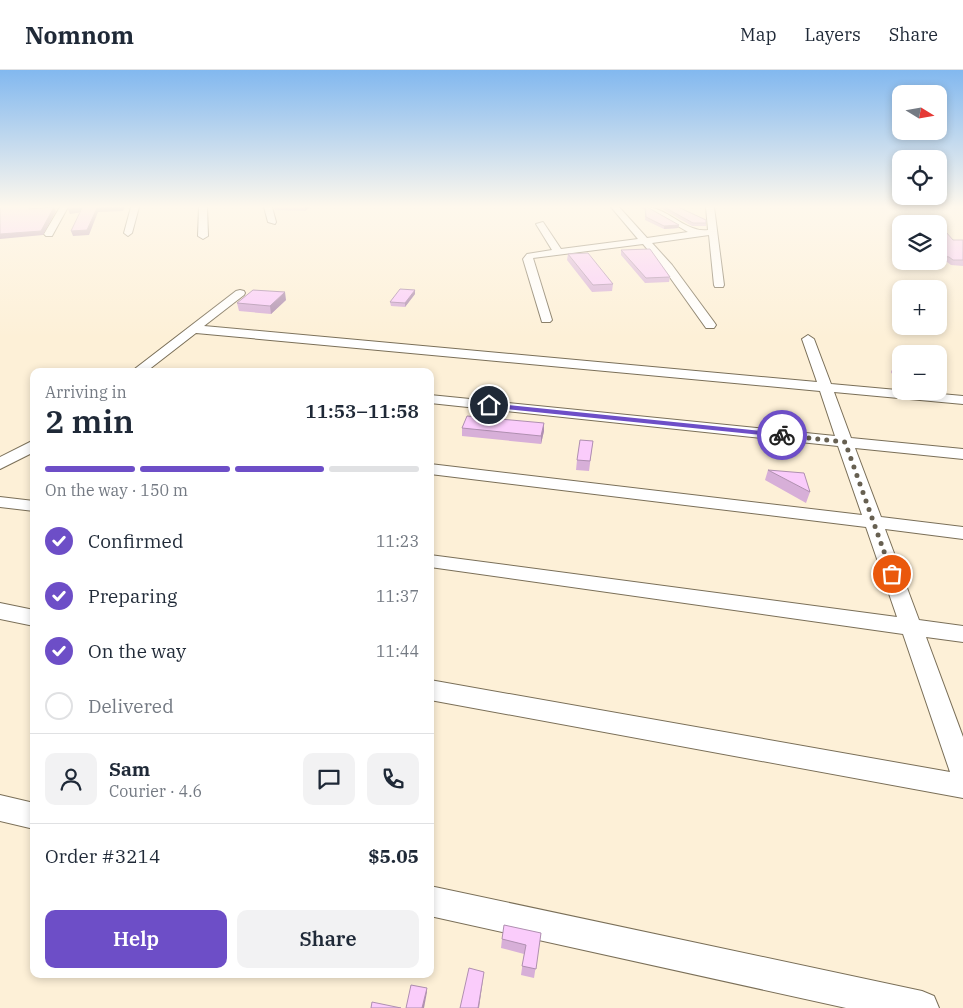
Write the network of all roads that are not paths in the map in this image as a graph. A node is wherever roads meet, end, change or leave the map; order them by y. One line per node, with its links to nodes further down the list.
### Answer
1 (568, 251): 4 (street)
2 (653, 251): 8 (street)
3 (714, 251): 5 (street)
4 (558, 252): 7 (street)
5 (719, 285)
6 (240, 293): 9 (street)
7 (546, 320)
8 (710, 325)
9 (194, 329): 11 (street); 12 (street)
10 (808, 339): 12 (street)
11 (144, 368)
12 (825, 387): 14 (street); 15 (street)
13 (434, 399): 15 (street)
14 (963, 400)
15 (845, 442): 17 (street); 22 (street)
16 (30, 447): 18 (street)
17 (963, 454)
18 (0, 464)
19 (434, 469): 22 (street)
20 (0, 502): 21 (street)
21 (30, 506)
22 (873, 522): 23 (street); 27 (street)
23 (963, 533)
24 (434, 561): 27 (street)
25 (0, 612): 26 (street)
26 (30, 617)
27 (910, 626): 28 (street); 30 (street)
28 (963, 634)
29 (434, 691): 31 (street)
30 (963, 772)
31 (963, 786)
32 (0, 808): 33 (street)
33 (30, 815)
34 (434, 902): 35 (street)
35 (922, 1008)

